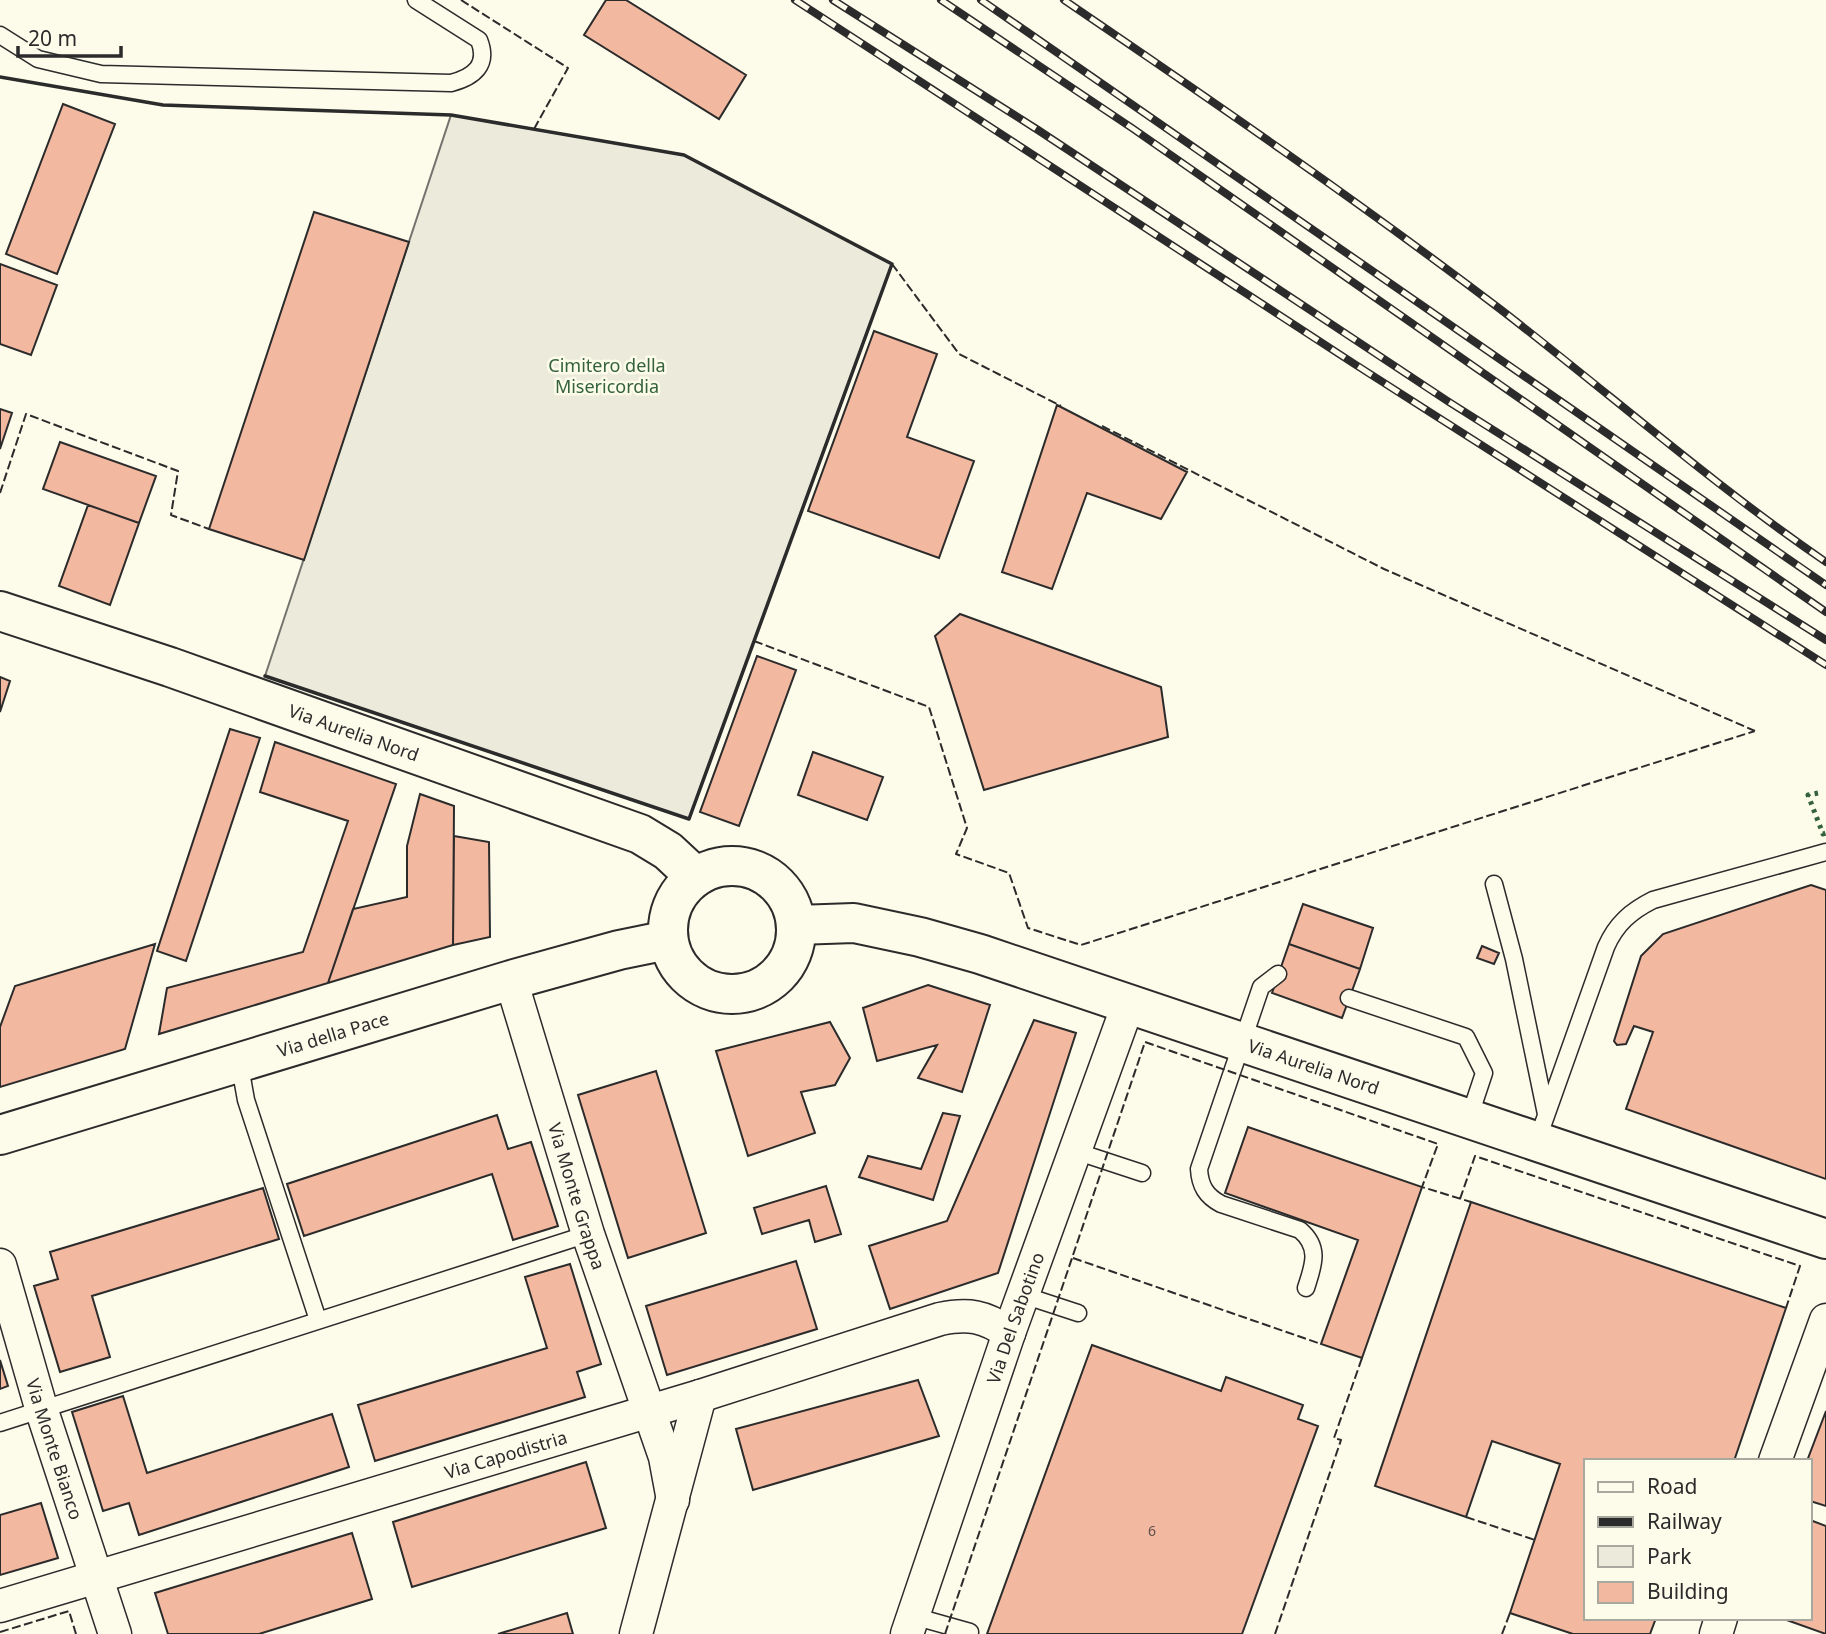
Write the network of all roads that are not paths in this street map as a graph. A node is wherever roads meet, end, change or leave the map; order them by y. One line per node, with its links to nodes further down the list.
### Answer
1 (416, 0): 2 (lane)
2 (0, 34)
3 (0, 611): 5 (main road, Via Aurelia Nord)
4 (1826, 852): 16 (lane)
5 (696, 877): 7 (main road); 8 (main road)
6 (1494, 884): 16 (lane)
7 (797, 925): 8 (main road); 12 (main road, Via Aurelia Nord)
8 (668, 940): 10 (main road, Via della Pace)
9 (1279, 974): 13 (lane)
10 (511, 980): 14 (main road, Via della Pace); 20 (street, Via Monte Grappa)
11 (1349, 998): 15 (lane)
12 (1129, 1002): 13 (main road, Via Aurelia Nord); 18 (street, Via Del Sabotino)
13 (1242, 1041): 15 (main road, Via Aurelia Nord); 23 (lane)
14 (239, 1061): 17 (main road, Via della Pace); 26 (lane)
15 (1469, 1118): 16 (main road, Via Aurelia Nord)
16 (1541, 1128): 21 (main road, Via Aurelia Nord)
17 (0, 1135)
18 (1075, 1151): 19 (lane); 24 (street, Via Del Sabotino)
19 (1142, 1173)
20 (588, 1234): 26 (lane); 30 (street, Via Monte Grappa)
21 (1826, 1239)
22 (0, 1265): 31 (street, Via Monte Bianco)
23 (1306, 1288)
24 (1023, 1295): 25 (lane); 28 (street, Via Del Sabotino)
25 (1078, 1313)
26 (318, 1320): 31 (lane)
27 (1826, 1320): 33 (street)
28 (1009, 1333): 29 (street, Via Capodistria); 37 (street, Via Del Sabotino)
29 (700, 1396): 30 (street, Via Capodistria); 34 (street)
30 (649, 1409): 34 (street, Via Monte Grappa); 35 (street, Via Capodistria)
31 (42, 1411): 32 (lane); 35 (street, Via Monte Bianco)
32 (0, 1423)
33 (1776, 1459)
34 (673, 1500): 40 (street)
35 (97, 1576): 36 (street, Via Capodistria); 39 (street, Via Monte Bianco)
36 (0, 1606)
37 (910, 1625): 38 (lane)
38 (970, 1632)
39 (115, 1634)
40 (636, 1634)

